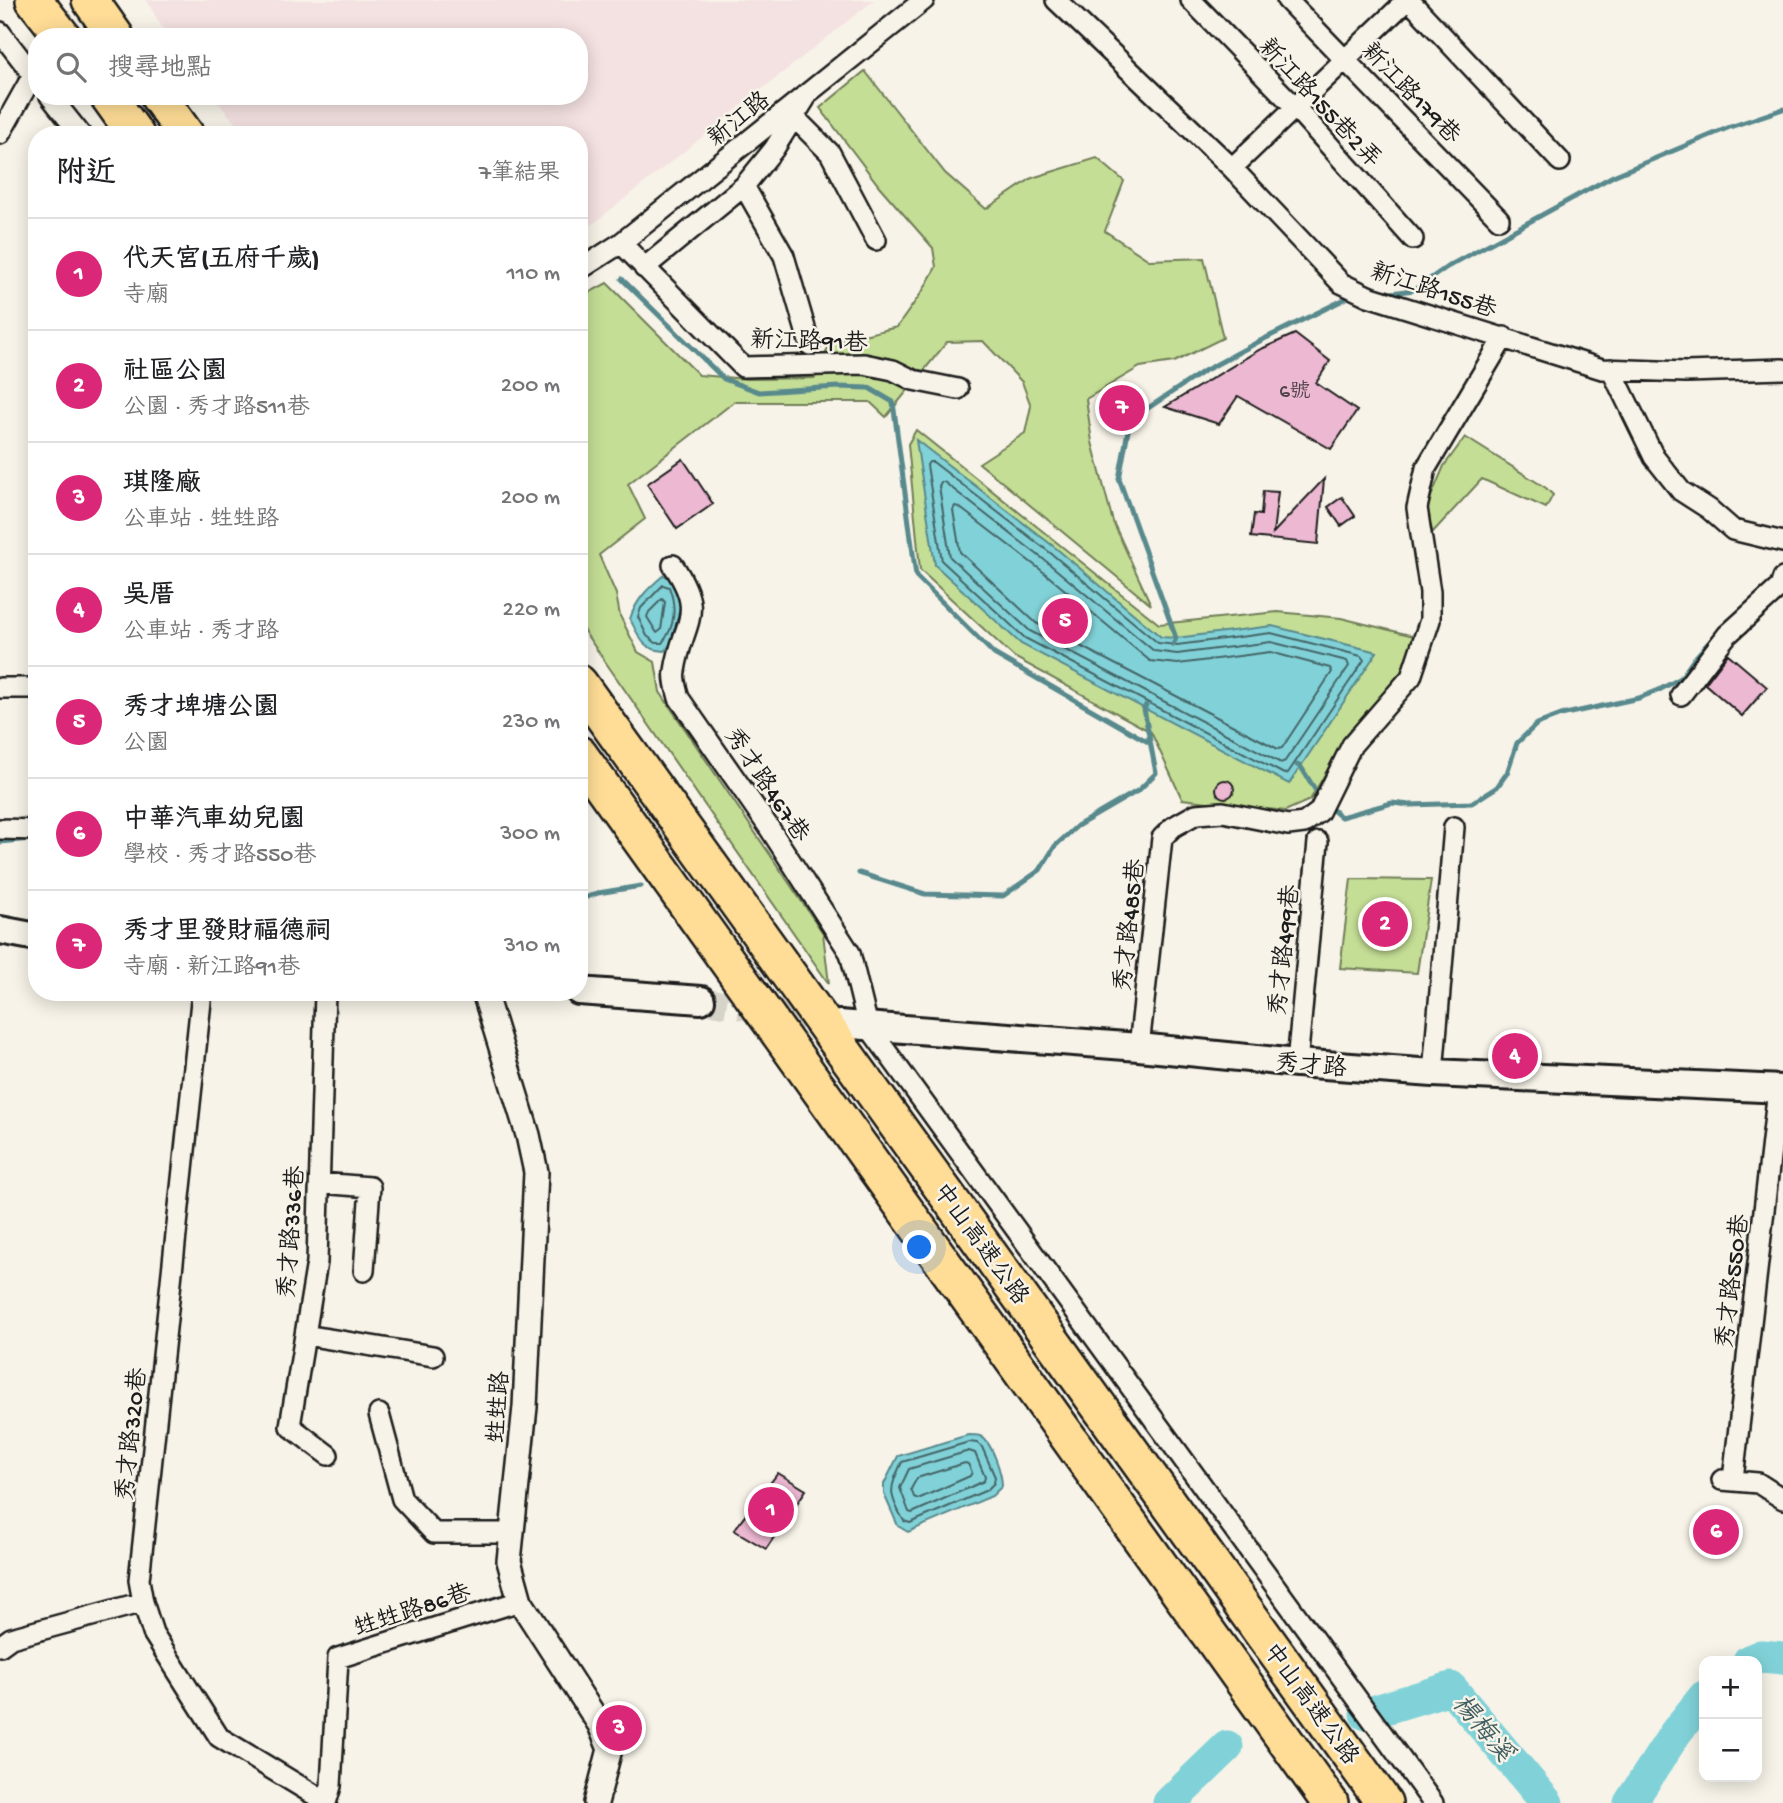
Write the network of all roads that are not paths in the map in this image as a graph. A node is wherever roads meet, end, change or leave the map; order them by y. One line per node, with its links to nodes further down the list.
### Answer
1 (34, 0): 9 (highway)
2 (40, 0): 10 (highway)
3 (90, 0): 11 (highway)
4 (924, 0): 16 (street, 新江路)
5 (1191, 0): 20 (street, 新江路155巷2弄)
6 (1287, 0): 13 (street, 新江路179巷)
7 (1408, 0): 13 (street); 26 (street)
8 (1065, 3): 27 (street, 新江路155巷)
9 (57, 28)
10 (59, 28)
11 (110, 28)
12 (0, 32): 14 (street)
13 (1345, 58): 20 (street); 29 (street, 新江路179巷)
14 (28, 69)
15 (28, 89): 25 (street)
16 (808, 92): 21 (street); 32 (street, 新江路)
17 (57, 105): 22 (street)
18 (114, 105): 23 (highway)
19 (164, 105): 24 (highway)
20 (1294, 106): 27 (street); 30 (street, 新江路155巷2弄)
21 (795, 118): 28 (street); 31 (street)
22 (74, 126)
23 (130, 126)
24 (180, 126)
25 (0, 134)
26 (1560, 161)
27 (1232, 167): 35 (street, 新江路155巷)
28 (744, 186): 34 (street); 36 (street)
29 (1499, 219)
30 (1413, 239)
31 (876, 240)
32 (621, 243): 33 (street, 新江路); 34 (street, 新江路91巷)
33 (588, 264)
34 (643, 268): 39 (street, 新江路91巷)
35 (1504, 337): 37 (street, 新江路155巷); 61 (street, 秀才路485巷)
36 (810, 345)
37 (1611, 369): 38 (street, 新江路155巷); 40 (street)
38 (1783, 369)
39 (958, 388)
40 (1783, 542)
41 (673, 565): 60 (street, 秀才路467巷)
42 (1783, 578): 46 (street)
43 (0, 688): 44 (street)
44 (28, 688)
45 (588, 695): 79 (highway, 中山高速公路)
46 (1681, 695)
47 (588, 767): 78 (highway, 中山高速公路)
48 (1454, 827): 63 (street)
49 (0, 829): 50 (street)
50 (28, 830)
51 (1318, 842): 62 (street, 秀才路499巷)
52 (0, 930): 53 (main road)
53 (28, 935)
54 (588, 992): 55 (main road)
55 (701, 1000)
56 (201, 1001): 74 (street, 秀才路320巷)
57 (325, 1001): 65 (street, 秀才路336巷)
58 (487, 1001): 72 (street, 甡甡路)
59 (839, 1024): 60 (main road, 秀才路)
60 (868, 1026): 61 (main road, 秀才路); 80 (street)
61 (1139, 1047): 62 (main road, 秀才路)
62 (1297, 1063): 63 (main road, 秀才路)
63 (1433, 1073): 64 (main road, 秀才路)
64 (1781, 1089): 71 (street, 秀才路550巷)
65 (320, 1183): 66 (street); 67 (street, 秀才路336巷)
66 (364, 1271)
67 (305, 1335): 68 (street); 70 (street, 秀才路336巷)
68 (433, 1356)
69 (379, 1414): 72 (street)
70 (328, 1455)
71 (1783, 1499)
72 (512, 1534): 73 (street, 甡甡路)
73 (520, 1601): 76 (street, 甡甡路86巷); 77 (street, 甡甡路)
74 (143, 1602): 75 (street); 76 (street, 秀才路320巷)
75 (0, 1646)
76 (326, 1803)
77 (596, 1803)
78 (1330, 1803)
79 (1384, 1803)
80 (1433, 1803)

